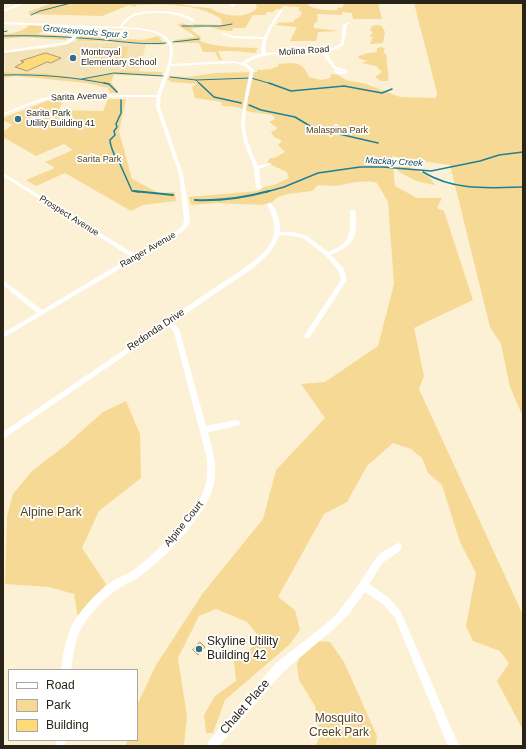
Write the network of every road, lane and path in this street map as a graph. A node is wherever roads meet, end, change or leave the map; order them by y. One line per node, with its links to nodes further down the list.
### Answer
1 (24, 3): 3 (street)
2 (281, 10): 10 (street)
3 (3, 11)
4 (194, 21): 8 (street)
5 (3, 23): 7 (street)
6 (348, 23): 11 (street, Molina Road)
7 (83, 26): 8 (street); 12 (street)
8 (120, 28): 15 (street, Ranger Avenue)
9 (222, 33): 10 (street)
10 (265, 38): 13 (street)
11 (323, 51): 13 (street, Molina Road); 16 (street)
12 (3, 52)
13 (264, 54): 14 (street, Molina Road)
14 (243, 63): 15 (street); 22 (street)
15 (171, 65): 17 (street, Ranger Avenue)
16 (337, 69)
17 (158, 96): 19 (street, Sarita Avenue); 29 (street, Ranger Avenue)
18 (3, 108): 19 (street)
19 (10, 112): 20 (street, Sarita Avenue)
20 (3, 114)
21 (270, 164): 22 (street)
22 (256, 168): 24 (street)
23 (3, 174): 29 (street, Prospect Avenue)
24 (259, 188)
25 (270, 204): 27 (street)
26 (353, 211): 28 (street)
27 (277, 233): 28 (street); 32 (street, Redonda Drive)
28 (327, 254): 34 (street)
29 (135, 257): 31 (street, Ranger Avenue)
30 (3, 282): 31 (street)
31 (42, 313): 33 (street, Ranger Avenue)
32 (168, 322): 36 (street, Alpine Court); 37 (street, Redonda Drive)
33 (3, 336)
34 (307, 336)
35 (236, 423): 36 (street)
36 (204, 430): 40 (street, Alpine Court)
37 (3, 436)
38 (398, 547): 39 (street, Chalet Place)
39 (363, 585): 41 (street, Chalet Place); 42 (street)
40 (66, 669)
41 (212, 746)
42 (454, 746)

